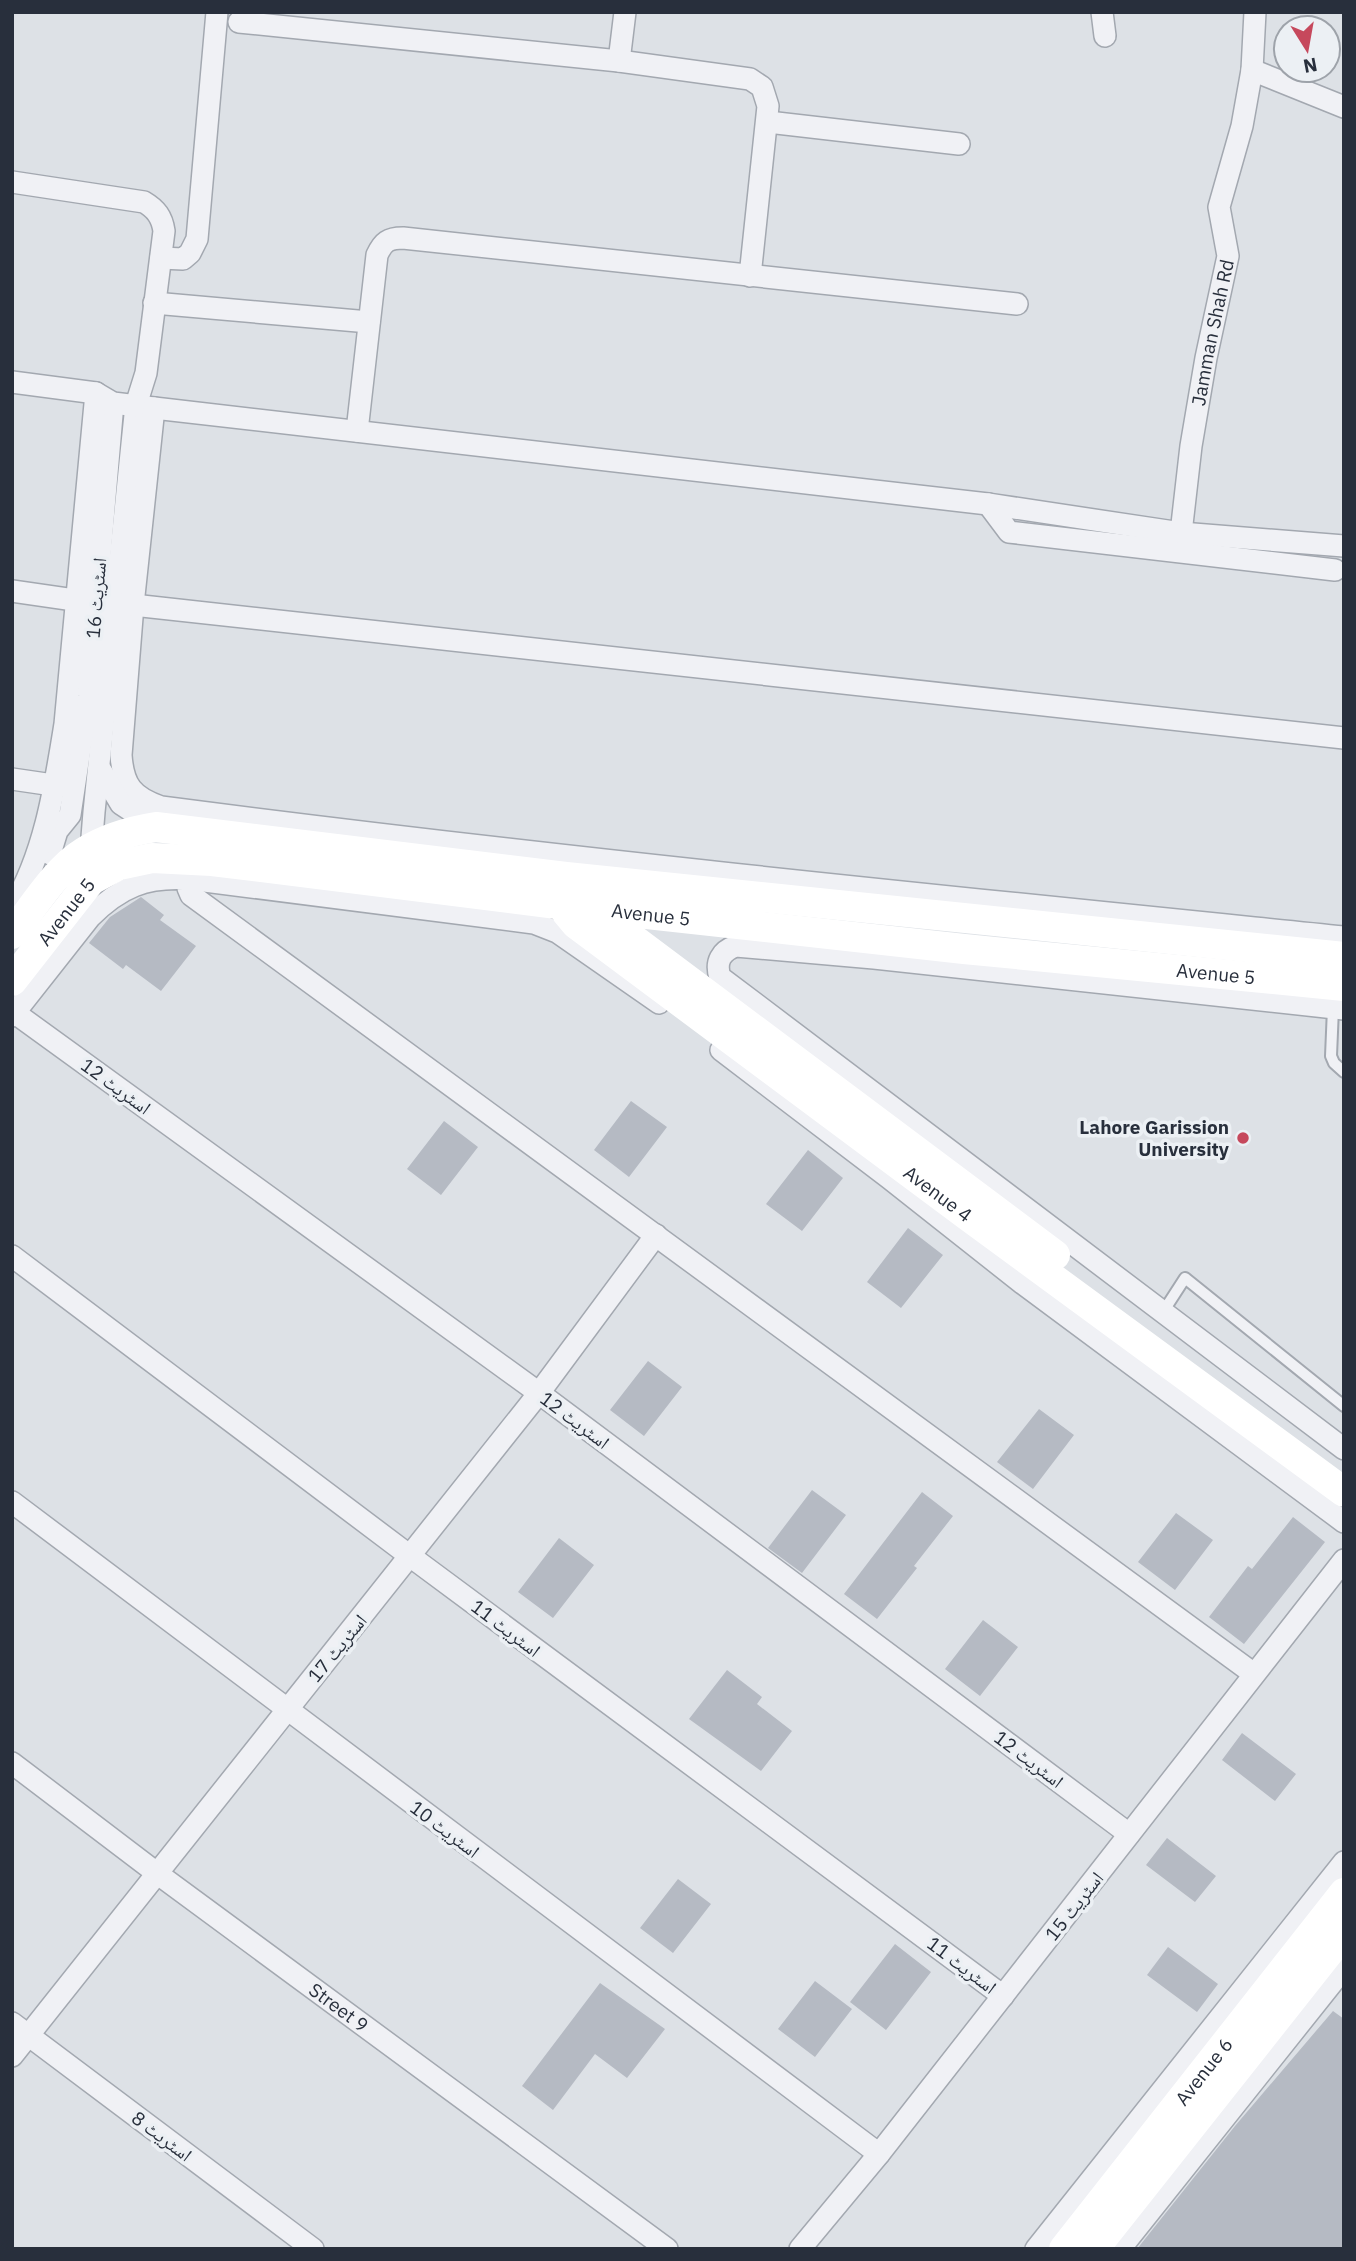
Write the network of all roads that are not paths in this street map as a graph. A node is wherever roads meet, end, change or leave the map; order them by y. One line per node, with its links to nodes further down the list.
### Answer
1 (218, 12): 13 (street)
2 (625, 12): 7 (street)
3 (1102, 12): 6 (street)
4 (1255, 12): 8 (street, Jamman Shah Rd)
5 (239, 22): 7 (street)
6 (1105, 36)
7 (619, 61): 10 (street)
8 (1252, 70): 9 (street); 23 (street, Jamman Shah Rd)
9 (1344, 107)
10 (768, 122): 11 (street); 14 (street)
11 (959, 144)
12 (12, 182): 13 (street)
13 (161, 258): 15 (street)
14 (750, 276): 16 (street); 17 (street)
15 (154, 303): 17 (street); 20 (street)
16 (1017, 304)
17 (369, 322): 21 (street)
18 (12, 382): 19 (street)
19 (104, 398): 20 (street); 27 (street, اسٹریٹ 16)
20 (145, 407): 21 (street); 27 (street)
21 (356, 431): 22 (street)
22 (988, 503): 23 (street); 25 (street)
23 (1181, 533): 24 (street)
24 (1344, 546)
25 (1335, 570)
26 (12, 591): 27 (street)
27 (105, 603): 28 (street); 29 (street, اسٹریٹ 16); 31 (street); 32 (street, اسٹریٹ 16); 41 (street)
28 (1344, 738)
29 (100, 769): 34 (street); 35 (street, اسٹریٹ 16)
30 (12, 779): 31 (street)
31 (53, 785): 39 (street)
32 (74, 793): 33 (street, Avenue 5)
33 (70, 815): 35 (street); 39 (street, Avenue 5)
34 (156, 827): 35 (main road, Avenue 5); 37 (main road, Avenue 5)
35 (93, 863): 37 (main road, Avenue 5); 39 (main road, Avenue 5); 43 (main road, Avenue 5)
36 (189, 879): 45 (street); 47 (street); 56 (street)
37 (565, 891): 38 (main road, Avenue 5); 54 (main road, Avenue 4)
38 (604, 895): 42 (main road, Avenue 5); 44 (main road, Avenue 5); 53 (main road, Avenue 4)
39 (26, 904): 40 (main road, Avenue 5)
40 (12, 934)
41 (1344, 937)
42 (1344, 957)
43 (12, 981)
44 (1340, 1001): 46 (lane); 49 (street)
45 (14, 1014): 50 (street, اسٹریٹ 12)
46 (1344, 1072)
47 (656, 1235): 50 (street, اسٹریٹ 17); 59 (street)
48 (12, 1256): 57 (street, اسٹریٹ 11)
49 (1163, 1312): 51 (lane); 52 (street)
50 (539, 1392): 57 (street, اسٹریٹ 17); 62 (street, اسٹریٹ 12)
51 (1344, 1406)
52 (1344, 1449)
53 (1344, 1472)
54 (1344, 1492)
55 (12, 1502): 60 (street, اسٹریٹ 10)
56 (1344, 1522)
57 (410, 1556): 60 (street, اسٹریٹ 17); 69 (street, اسٹریٹ 11)
58 (1344, 1560): 59 (street, اسٹریٹ 15)
59 (1254, 1674): 62 (street, اسٹریٹ 15)
60 (287, 1711): 64 (street, اسٹریٹ 17); 72 (street, اسٹریٹ 10)
61 (12, 1763): 64 (street, Street 9)
62 (1129, 1834): 69 (street, اسٹریٹ 15)
63 (1344, 1862): 76 (street)
64 (158, 1874): 70 (street, اسٹریٹ 17); 74 (street, Street 9)
65 (1344, 1893): 77 (main road, Avenue 6)
66 (1344, 1933): 78 (main road, Avenue 6)
67 (1344, 1968): 68 (street)
68 (1336, 1995): 79 (street)
69 (1003, 1996): 72 (street, اسٹریٹ 15)
70 (20, 2029): 71 (street, اسٹریٹ 17); 73 (street, اسٹریٹ 8)
71 (12, 2056)
72 (879, 2154): 75 (street, اسٹریٹ 15)
73 (313, 2249)
74 (667, 2249)
75 (800, 2249)
76 (1037, 2249)
77 (1064, 2249)
78 (1094, 2249)
79 (1120, 2249)

